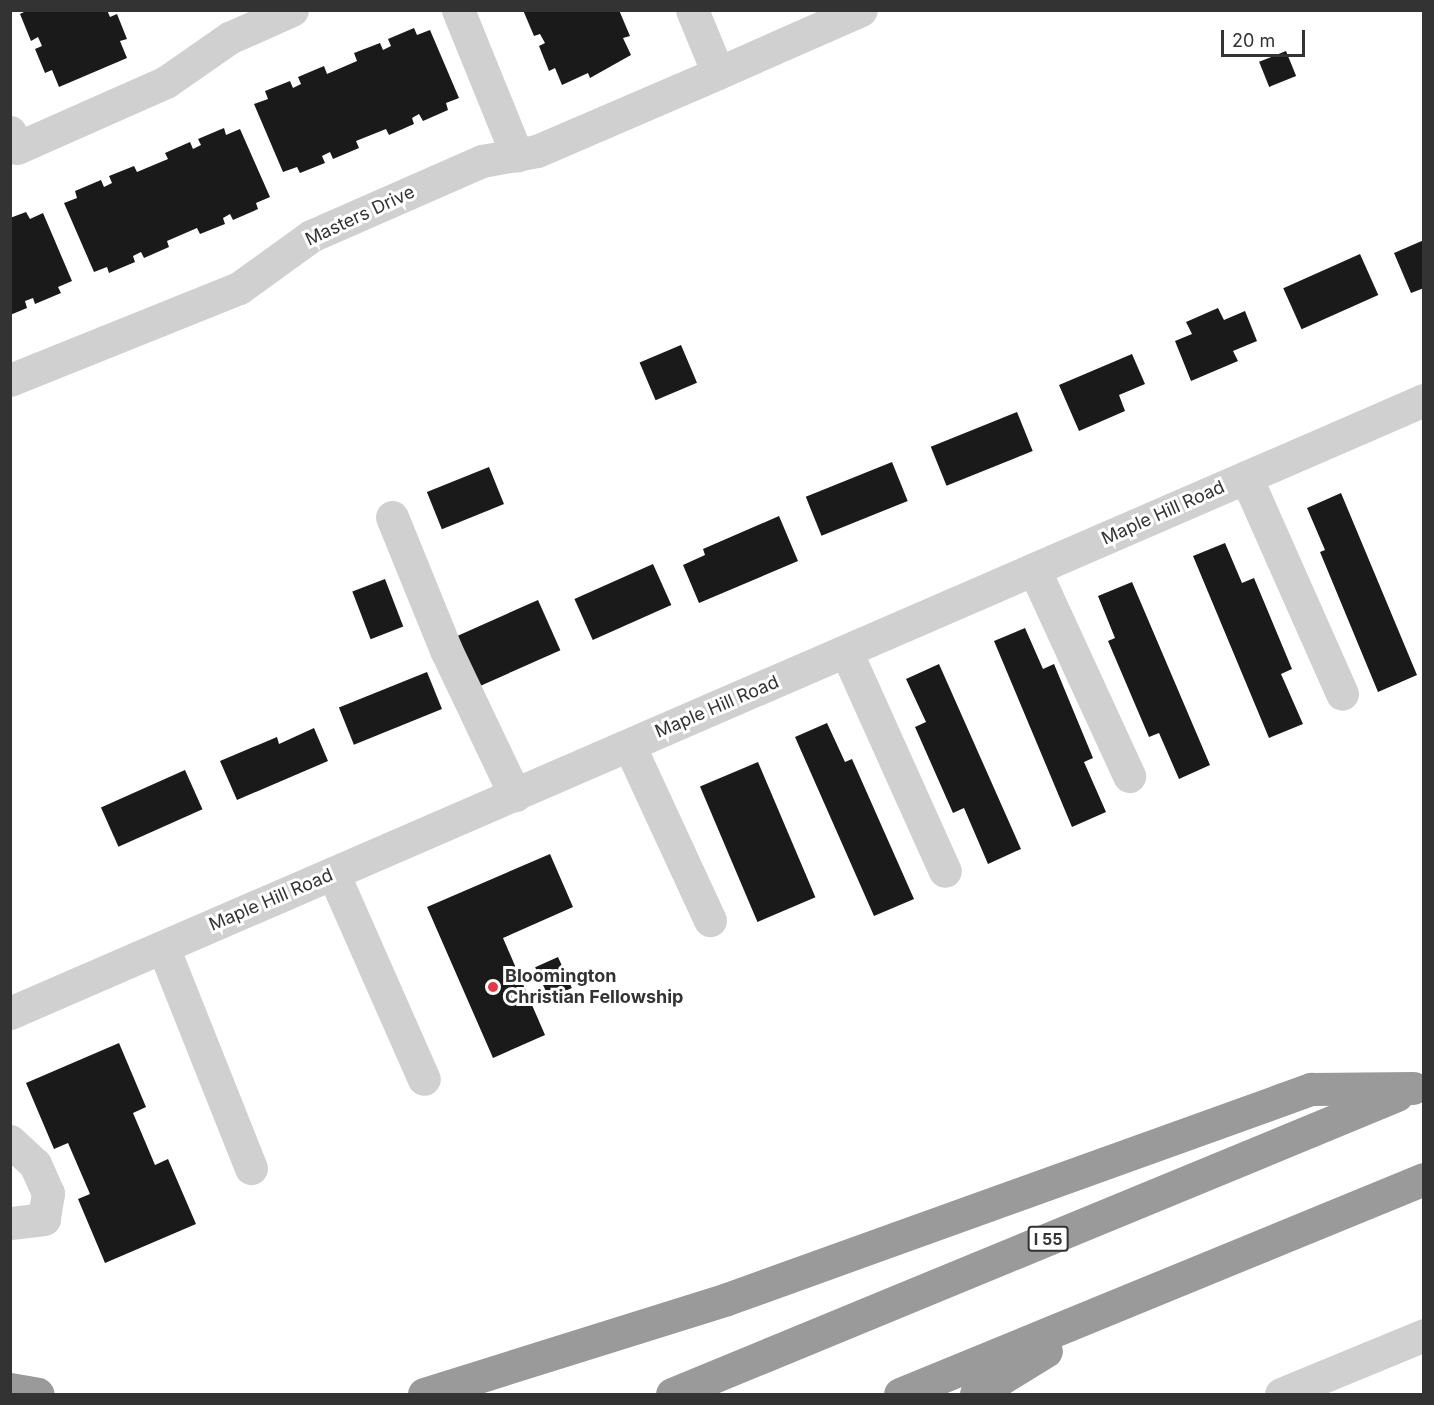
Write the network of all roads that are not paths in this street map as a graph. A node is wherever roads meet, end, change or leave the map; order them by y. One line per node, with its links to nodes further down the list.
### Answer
1 (292, 10): 6 (street)
2 (458, 10): 7 (street)
3 (692, 10): 5 (street)
4 (861, 10): 5 (street, Masters Drive)
5 (718, 73): 7 (street, Masters Drive)
6 (13, 144)
7 (517, 155): 8 (street, Masters Drive)
8 (10, 380)
9 (1424, 400): 10 (street, Maple Hill Road)
10 (1246, 477): 12 (street, Maple Hill Road); 14 (street)
11 (392, 517): 17 (street)
12 (1034, 569): 13 (street, Maple Hill Road); 16 (street)
13 (846, 651): 15 (street, Maple Hill Road); 18 (street)
14 (1341, 694)
15 (629, 745): 17 (street, Maple Hill Road); 20 (street)
16 (1129, 776)
17 (515, 795): 19 (street, Maple Hill Road)
18 (945, 871)
19 (333, 873): 21 (street, Maple Hill Road); 23 (street)
20 (710, 920)
21 (163, 947): 22 (street, Maple Hill Road); 26 (street)
22 (10, 1013)
23 (424, 1079)
24 (1418, 1086): 33 (highway); 34 (highway, I 55)
25 (10, 1140): 28 (street)
26 (251, 1168)
27 (1424, 1179): 29 (highway)
28 (10, 1223)
29 (1132, 1299): 35 (highway); 36 (highway)
30 (1424, 1335): 37 (street)
31 (10, 1389): 32 (highway)
32 (38, 1395)
33 (424, 1395)
34 (672, 1395)
35 (900, 1395)
36 (976, 1395)
37 (1281, 1395)

